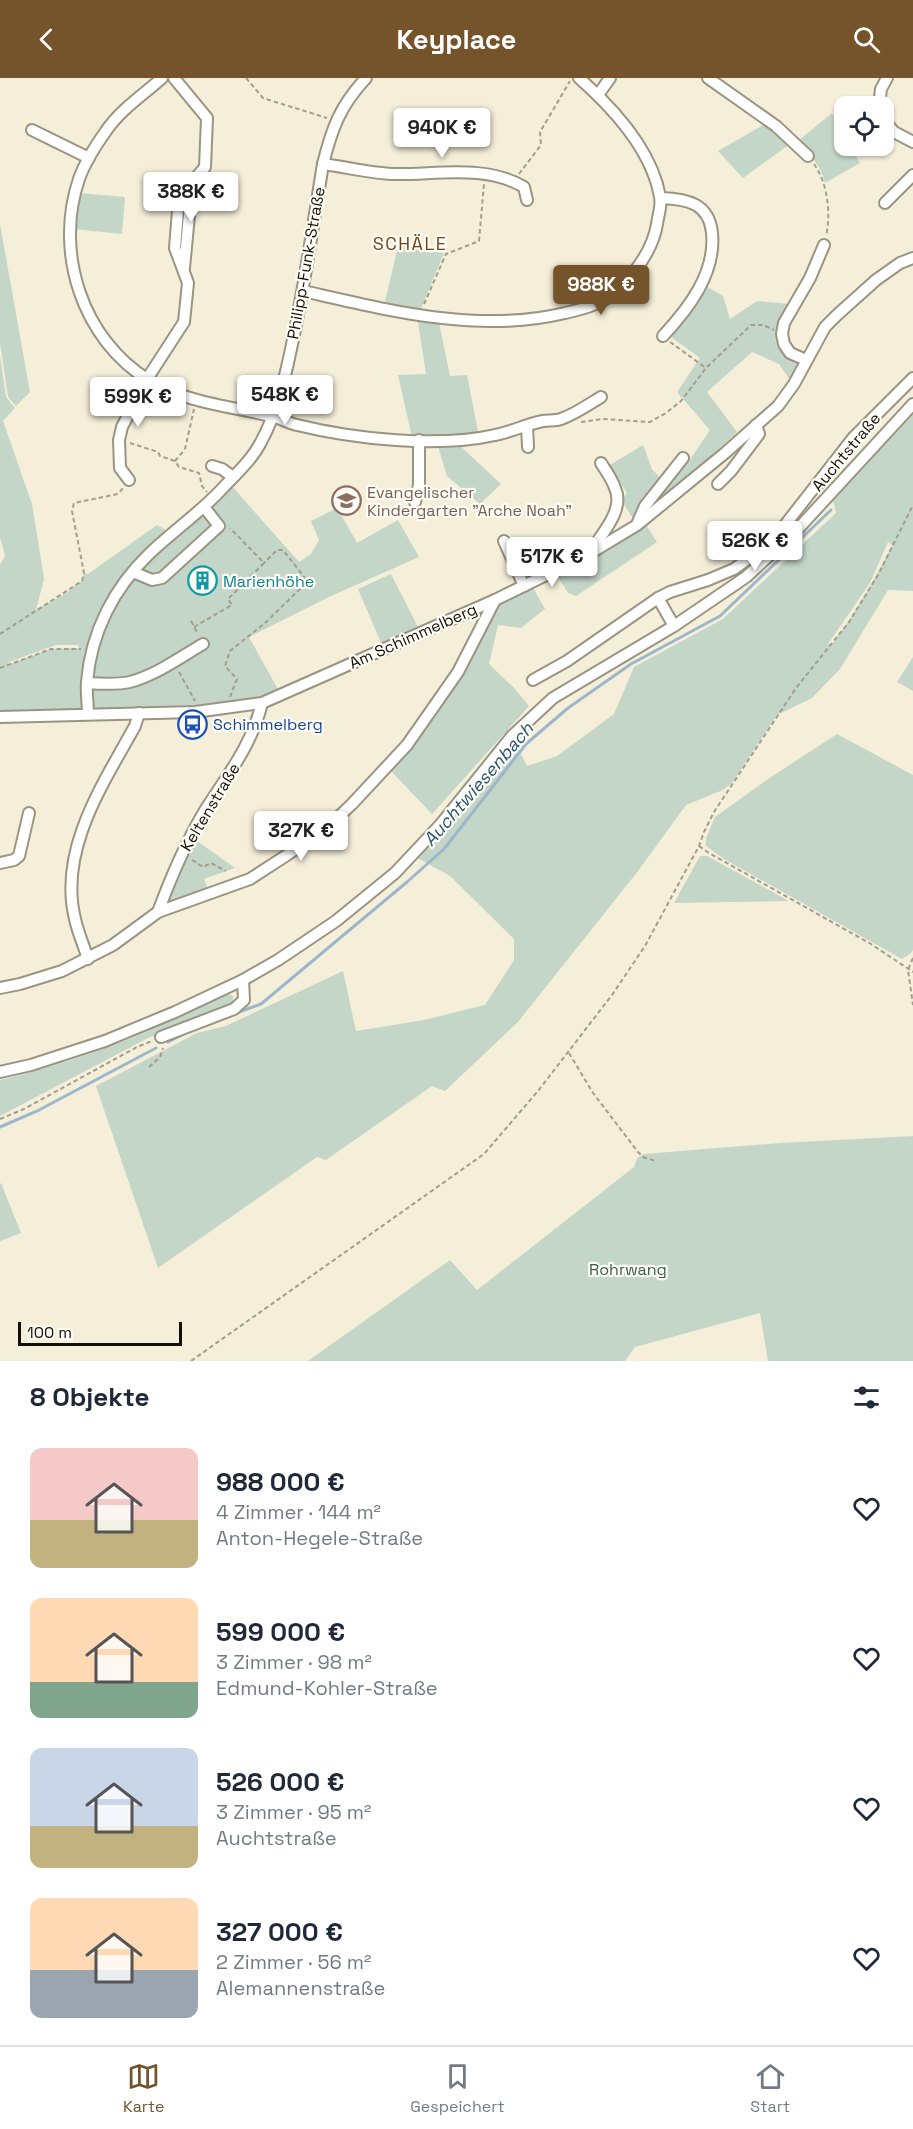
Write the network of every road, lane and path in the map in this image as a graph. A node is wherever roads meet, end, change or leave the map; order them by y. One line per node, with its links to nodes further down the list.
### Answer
1 (162, 78): 17 (street)
2 (174, 78): 34 (street)
3 (246, 78): 12 (path)
4 (366, 78): 12 (street, Philipp-Funk-Straße)
5 (572, 78): 21 (path)
6 (579, 78): 10 (street)
7 (610, 78): 10 (street)
8 (708, 78): 16 (street)
9 (887, 78): 11 (street)
10 (598, 95): 22 (street)
11 (880, 96)
12 (335, 121): 18 (street, Philipp-Funk-Straße)
13 (32, 130): 17 (street)
14 (894, 132): 15 (street)
15 (913, 142)
16 (808, 156): 25 (path)
17 (89, 158): 34 (street)
18 (323, 164): 19 (street); 27 (street, Philipp-Funk-Straße)
19 (485, 174): 21 (street); 28 (path)
20 (913, 175): 24 (street)
21 (514, 181): 23 (street)
22 (661, 198): 28 (street); 30 (street)
23 (527, 200)
24 (885, 203)
25 (824, 245): 29 (street)
26 (913, 258): 31 (street, Am Schimmelberg)
27 (303, 291): 28 (street); 38 (street, Philipp-Funk-Straße)
28 (419, 315)
29 (782, 334): 31 (street); 32 (path)
30 (663, 336): 32 (path)
31 (806, 360): 40 (street, Am Schimmelberg)
32 (706, 368): 39 (path)
33 (913, 378): 63 (street, Auchtstraße)
34 (147, 379): 36 (street); 42 (street)
35 (601, 397): 41 (street)
36 (195, 401): 38 (street); 46 (path)
37 (913, 404): 66 (street)
38 (274, 416): 43 (street); 49 (street, Philipp-Funk-Straße)
39 (576, 423)
40 (756, 425): 51 (street); 56 (street, Am Schimmelberg)
41 (527, 426): 43 (street); 44 (street)
42 (119, 440): 46 (path); 50 (street)
43 (419, 440): 53 (street)
44 (528, 447)
45 (683, 458): 56 (street)
46 (175, 460): 52 (path)
47 (601, 463): 59 (street)
48 (212, 466): 49 (street)
49 (233, 477): 52 (street, Philipp-Funk-Straße)
50 (129, 480): 68 (path)
51 (718, 484)
52 (213, 498): 55 (street, Philipp-Funk-Straße)
53 (415, 502)
54 (913, 505): 82 (path)
55 (204, 507): 57 (street); 61 (street, Philipp-Funk-Straße)
56 (637, 525): 59 (street, Am Schimmelberg)
57 (219, 526): 60 (path); 61 (street)
58 (504, 541): 62 (street)
59 (589, 554): 62 (street, Am Schimmelberg)
60 (264, 563): 67 (path); 76 (path)
61 (133, 572): 70 (street, Philipp-Funk-Straße)
62 (524, 586): 64 (street, Am Schimmelberg)
63 (658, 598): 66 (street); 73 (street, Auchtstraße)
64 (495, 600): 75 (street, Am Schimmelberg); 86 (street)
65 (191, 621): 67 (path)
66 (674, 626): 91 (street)
67 (194, 627): 69 (path)
68 (0, 634)
69 (203, 644): 71 (street)
70 (93, 649): 72 (path); 74 (street, Philipp-Funk-Straße)
71 (174, 661): 74 (street); 77 (path)
72 (0, 668)
73 (533, 680)
74 (87, 683): 78 (street, Philipp-Funk-Straße)
75 (262, 703): 76 (street, Am Schimmelberg); 83 (street, Keltenstraße)
76 (225, 708): 77 (street, Am Schimmelberg)
77 (200, 711): 79 (street, Am Schimmelberg)
78 (88, 714): 79 (street, Am Schimmelberg); 80 (street, Am Schimmelberg)
79 (139, 714): 88 (street)
80 (1, 719)
81 (29, 813): 84 (street)
82 (699, 846): 89 (path); 95 (path)
83 (182, 854): 85 (path); 86 (street, Keltenstraße)
84 (0, 863)
85 (226, 871)
86 (158, 912): 88 (street)
87 (913, 958): 89 (path)
88 (88, 959): 92 (street)
89 (908, 970): 90 (path); 93 (path)
90 (913, 972)
91 (243, 980): 94 (street); 97 (street)
92 (0, 988)
93 (913, 1005)
94 (162, 1037): 96 (path); 98 (path)
95 (568, 1053): 99 (path); 100 (path)
96 (150, 1067)
97 (0, 1072)
98 (0, 1119)
99 (656, 1161)
100 (191, 1361)

